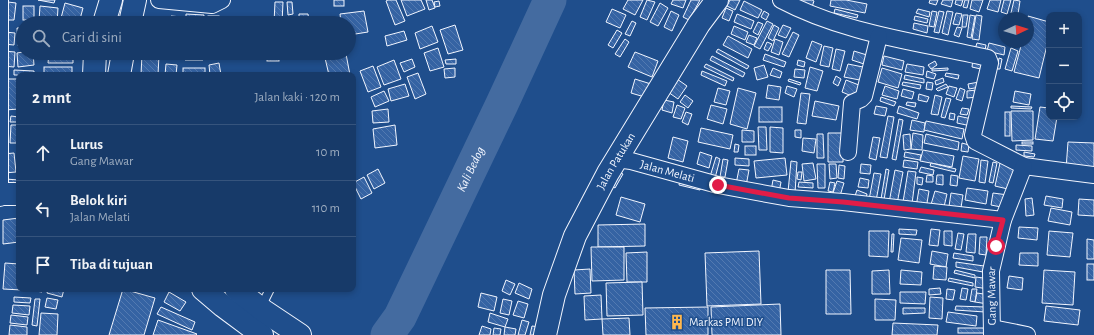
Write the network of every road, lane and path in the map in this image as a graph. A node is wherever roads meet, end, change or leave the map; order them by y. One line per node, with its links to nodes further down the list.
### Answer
1 (0, 0): 19 (street)
2 (111, 0): 8 (main road)
3 (135, 0): 9 (main road)
4 (159, 0): 5 (street)
5 (222, 0)
6 (717, 0): 16 (main road, Jalan Patukan)
7 (781, 0): 10 (street)
8 (106, 16)
9 (132, 16)
10 (879, 36): 15 (street); 17 (street)
11 (95, 60): 13 (main road)
12 (122, 60): 14 (main road)
13 (94, 72)
14 (120, 72)
15 (848, 152)
16 (616, 159): 22 (street, Jalan Melati); 29 (main road, Jalan Patukan)
17 (1024, 166): 18 (street); 22 (street, Gang Mawar)
18 (1094, 175)
19 (0, 194): 20 (main road); 21 (street)
20 (16, 194)
21 (0, 198)
22 (1003, 220): 27 (street, Gang Mawar)
23 (207, 292): 28 (main road)
24 (246, 292): 25 (main road)
25 (265, 298): 26 (main road)
26 (292, 329)
27 (992, 331): 30 (street)
28 (262, 335)
29 (545, 335)
30 (1027, 335)

